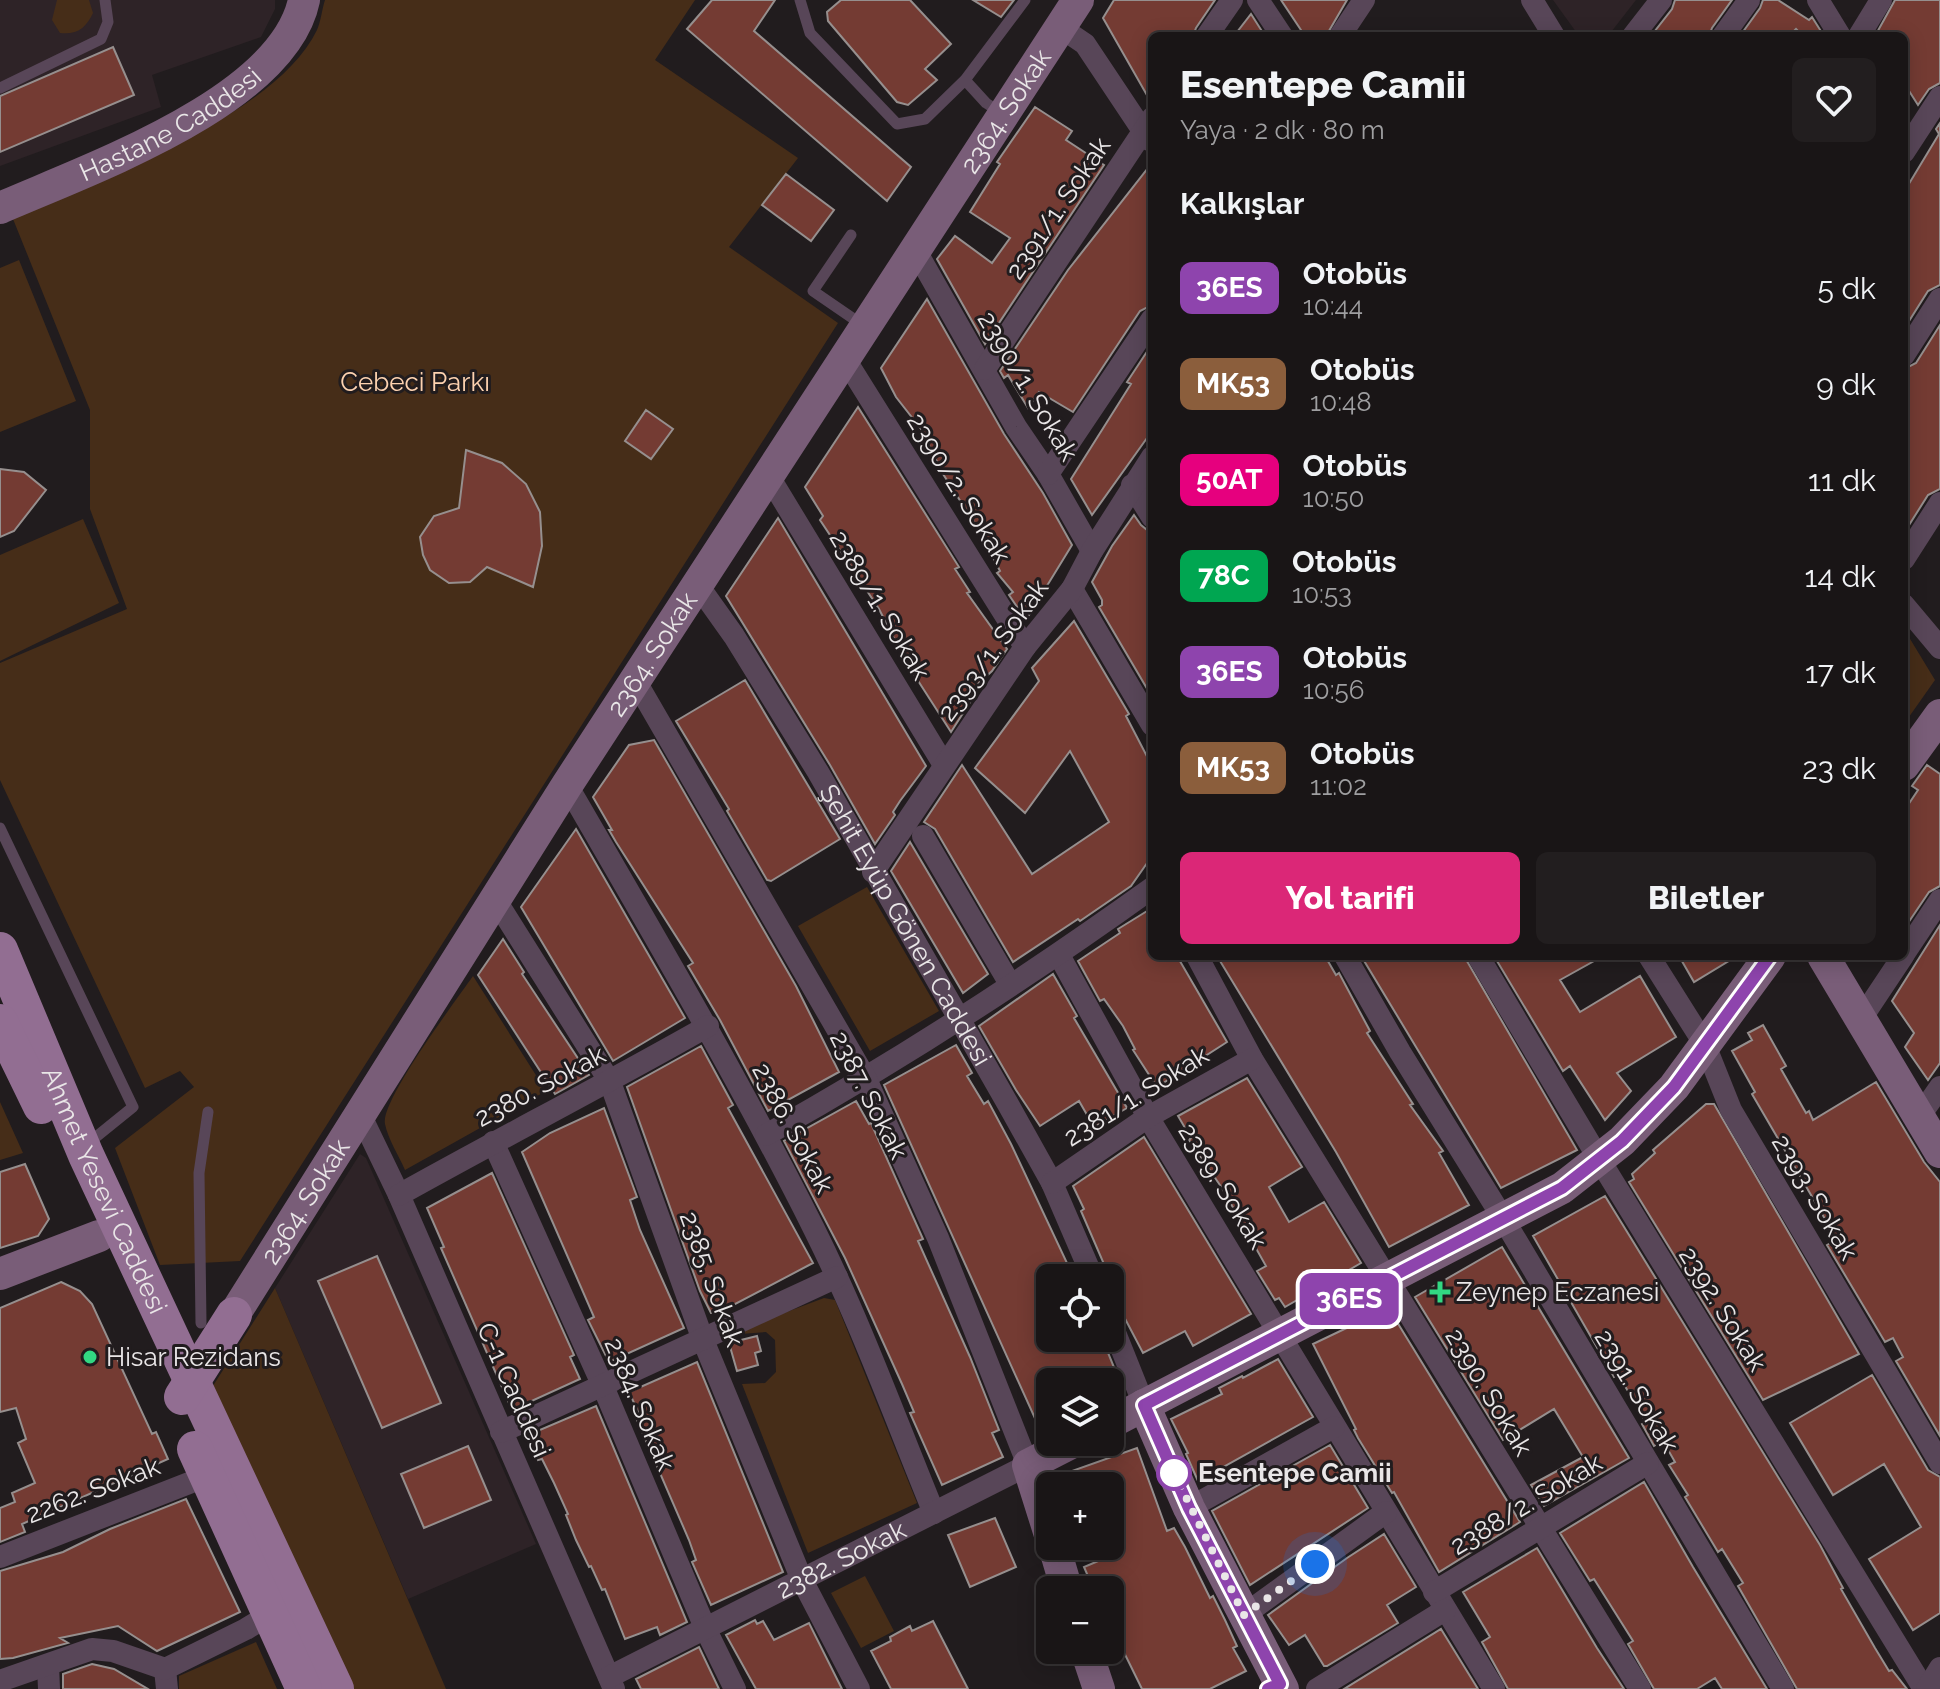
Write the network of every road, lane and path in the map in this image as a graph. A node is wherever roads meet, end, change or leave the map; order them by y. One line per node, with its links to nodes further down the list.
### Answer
1 (105, 0): 25 (lane)
2 (289, 0): 31 (main road, Hastane Caddesi)
3 (304, 0): 32 (main road, Hastane Caddesi)
4 (800, 0): 24 (lane)
5 (1025, 0): 24 (lane)
6 (1078, 0): 15 (main road, 2364. Sokak)
7 (1232, 0): 16 (street)
8 (1258, 0): 17 (street)
9 (1364, 0): 18 (street)
10 (1532, 0): 19 (street)
11 (1661, 0): 20 (street)
12 (1749, 0): 21 (street)
13 (1818, 0): 22 (street)
14 (1881, 0): 23 (street)
15 (1060, 27): 27 (main road, 2364. Sokak); 28 (street)
16 (1210, 32)
17 (1279, 32)
18 (1343, 32)
19 (1552, 32)
20 (1636, 32)
21 (1726, 32)
22 (1838, 32)
23 (1861, 32)
24 (965, 80): 27 (lane)
25 (0, 88)
26 (1940, 97): 30 (street)
27 (1004, 114): 34 (main road, 2364. Sokak)
28 (1148, 130)
29 (1148, 132): 40 (street, 2391/1. Sokak)
30 (1908, 140)
31 (0, 187)
32 (0, 208)
33 (851, 235): 37 (lane)
34 (916, 251): 37 (main road, 2364. Sokak); 40 (street, 2390/1. Sokak)
35 (1940, 299): 38 (street)
36 (1148, 325): 42 (street)
37 (865, 326): 39 (main road, 2364. Sokak)
38 (1908, 349)
39 (845, 359): 43 (main road, 2364. Sokak); 52 (street, 2390/2. Sokak)
40 (985, 369): 42 (street, 2390/1. Sokak)
41 (1148, 463): 44 (street, 2393/1. Sokak)
42 (1048, 474): 47 (street, 2390/1. Sokak)
43 (768, 475): 49 (main road, 2364. Sokak); 58 (street, 2389/1. Sokak)
44 (1132, 485): 46 (street); 47 (street, 2393/1. Sokak)
45 (1940, 503): 48 (street)
46 (1148, 511)
47 (1092, 551): 50 (street, 2393/1. Sokak)
48 (1908, 553)
49 (697, 584): 54 (main road, 2364. Sokak); 62 (street, Şehit Eyüp Gönen Caddesi)
50 (1072, 589): 52 (street, 2393/1. Sokak); 56 (street)
51 (1908, 610): 53 (street)
52 (1025, 647): 58 (street, 2393/1. Sokak)
53 (1940, 648)
54 (635, 680): 59 (main road, 2364. Sokak); 83 (street, 2387. Sokak)
55 (1940, 715): 57 (main road)
56 (1148, 718)
57 (1908, 759)
58 (944, 765): 62 (street, 2393/1. Sokak)
59 (567, 785): 64 (main road, 2364. Sokak); 80 (street, 2386. Sokak)
60 (0, 828): 92 (lane)
61 (923, 836): 76 (street)
62 (873, 872): 77 (street, Şehit Eyüp Gönen Caddesi)
63 (1148, 891): 68 (street)
64 (495, 899): 84 (street, 2385. Sokak); 87 (main road, 2364. Sokak)
65 (1940, 900): 66 (street)
66 (1908, 948)
67 (0, 950): 92 (main road, Ahmet Yesevi Caddesi)
68 (1059, 955): 76 (street); 88 (street, 2389. Sokak)
69 (1199, 960): 82 (street, 2390. Sokak)
70 (1347, 960): 97 (street, 2391. Sokak)
71 (1480, 960): 94 (street, 2392. Sokak)
72 (1652, 960): 81 (street, 2393. Sokak)
73 (1767, 960): 81 (main road)
74 (1825, 960): 78 (main road)
75 (1900, 960): 78 (street)
76 (1010, 984): 77 (street)
77 (957, 1018): 83 (street); 95 (street, Şehit Eyüp Gönen Caddesi)
78 (1861, 1019): 89 (main road)
79 (0, 1022): 98 (main road, Ahmet Yesevi Caddesi)
80 (708, 1026): 84 (street, 2380. Sokak); 90 (street, 2386. Sokak)
81 (1705, 1045): 94 (main road); 116 (street, 2393. Sokak)
82 (1252, 1059): 88 (street, 2381/1. Sokak); 102 (street, 2390. Sokak)
83 (866, 1079): 90 (street); 117 (street, 2387. Sokak)
84 (610, 1082): 91 (street, 2380. Sokak); 106 (street, 2385. Sokak)
85 (1940, 1087): 89 (street)
86 (208, 1112): 104 (lane)
87 (360, 1114): 96 (street, C-1 Caddesi); 104 (main road, 2364. Sokak)
88 (1148, 1117): 95 (street, 2381/1. Sokak); 105 (street, 2389. Sokak)
89 (1919, 1117): 93 (main road)
90 (766, 1135): 101 (street, 2386. Sokak)
91 (493, 1142): 96 (street, 2380. Sokak); 108 (street, 2384. Sokak)
92 (83, 1148): 103 (main road, Ahmet Yesevi Caddesi)
93 (1940, 1152)
94 (1599, 1159): 97 (main road); 147 (street, 2392. Sokak)
95 (1052, 1183): 99 (street, Şehit Eyüp Gönen Caddesi)
96 (399, 1195): 113 (street, C-1 Caddesi)
97 (1504, 1220): 102 (main road); 115 (street, 2391. Sokak)
98 (99, 1236): 100 (main road); 109 (main road, Ahmet Yesevi Caddesi)
99 (1087, 1264)
100 (0, 1274)
101 (837, 1277): 106 (street); 122 (street, 2386. Sokak)
102 (1388, 1279): 105 (main road); 123 (street, 2390. Sokak)
103 (154, 1302): 104 (main road); 109 (main road, Ahmet Yesevi Caddesi)
104 (218, 1319): 109 (main road)
105 (1282, 1335): 110 (main road); 112 (street, 2389. Sokak)
106 (703, 1340): 108 (street); 125 (street, 2385. Sokak)
107 (1123, 1352): 110 (street)
108 (602, 1384): 113 (street); 129 (street, 2384. Sokak)
109 (184, 1393): 118 (main road, Ahmet Yesevi Caddesi); 139 (main road, Ahmet Yesevi Caddesi)
110 (1144, 1405): 111 (main road); 120 (main road)
111 (1124, 1416)
112 (1334, 1427): 120 (street); 121 (street, 2389. Sokak)
113 (501, 1432): 135 (street, C-1 Caddesi)
114 (1046, 1456): 117 (main road, 2382. Sokak)
115 (1648, 1463): 123 (street, 2388/2. Sokak); 146 (street, 2391. Sokak)
116 (1940, 1463)
117 (1028, 1465): 119 (main road, 2387. Sokak); 122 (street, 2382. Sokak)
118 (207, 1476): 124 (street, 2262. Sokak); 127 (main road, Ahmet Yesevi Caddesi)
119 (1036, 1490)
120 (1189, 1508): 128 (main road)
121 (1386, 1512): 126 (street, 2389. Sokak); 128 (street)
122 (934, 1513): 125 (street, 2382. Sokak)
123 (1541, 1529): 126 (street, 2388/2. Sokak); 145 (street, 2390. Sokak)
124 (0, 1557)
125 (802, 1580): 129 (street, 2382. Sokak); 141 (street, 2385. Sokak)
126 (1439, 1601): 143 (street, 2388/2. Sokak); 144 (street, 2389. Sokak)
127 (269, 1615): 133 (street); 138 (main road, Ahmet Yesevi Caddesi)
128 (1244, 1615): 136 (main road)
129 (706, 1630): 135 (street, 2382. Sokak); 140 (street, 2384. Sokak)
130 (1091, 1664): 142 (main road)
131 (48, 1665): 133 (street); 134 (street); 137 (street)
132 (1940, 1668): 147 (street)
133 (166, 1679)
134 (0, 1681)
135 (611, 1683)
136 (1277, 1687)
137 (49, 1689)
138 (304, 1689)
139 (336, 1689)
140 (735, 1689)
141 (859, 1689)
142 (1099, 1689)
143 (1317, 1689)
144 (1494, 1689)
145 (1640, 1689)
146 (1783, 1689)
147 (1925, 1689)

